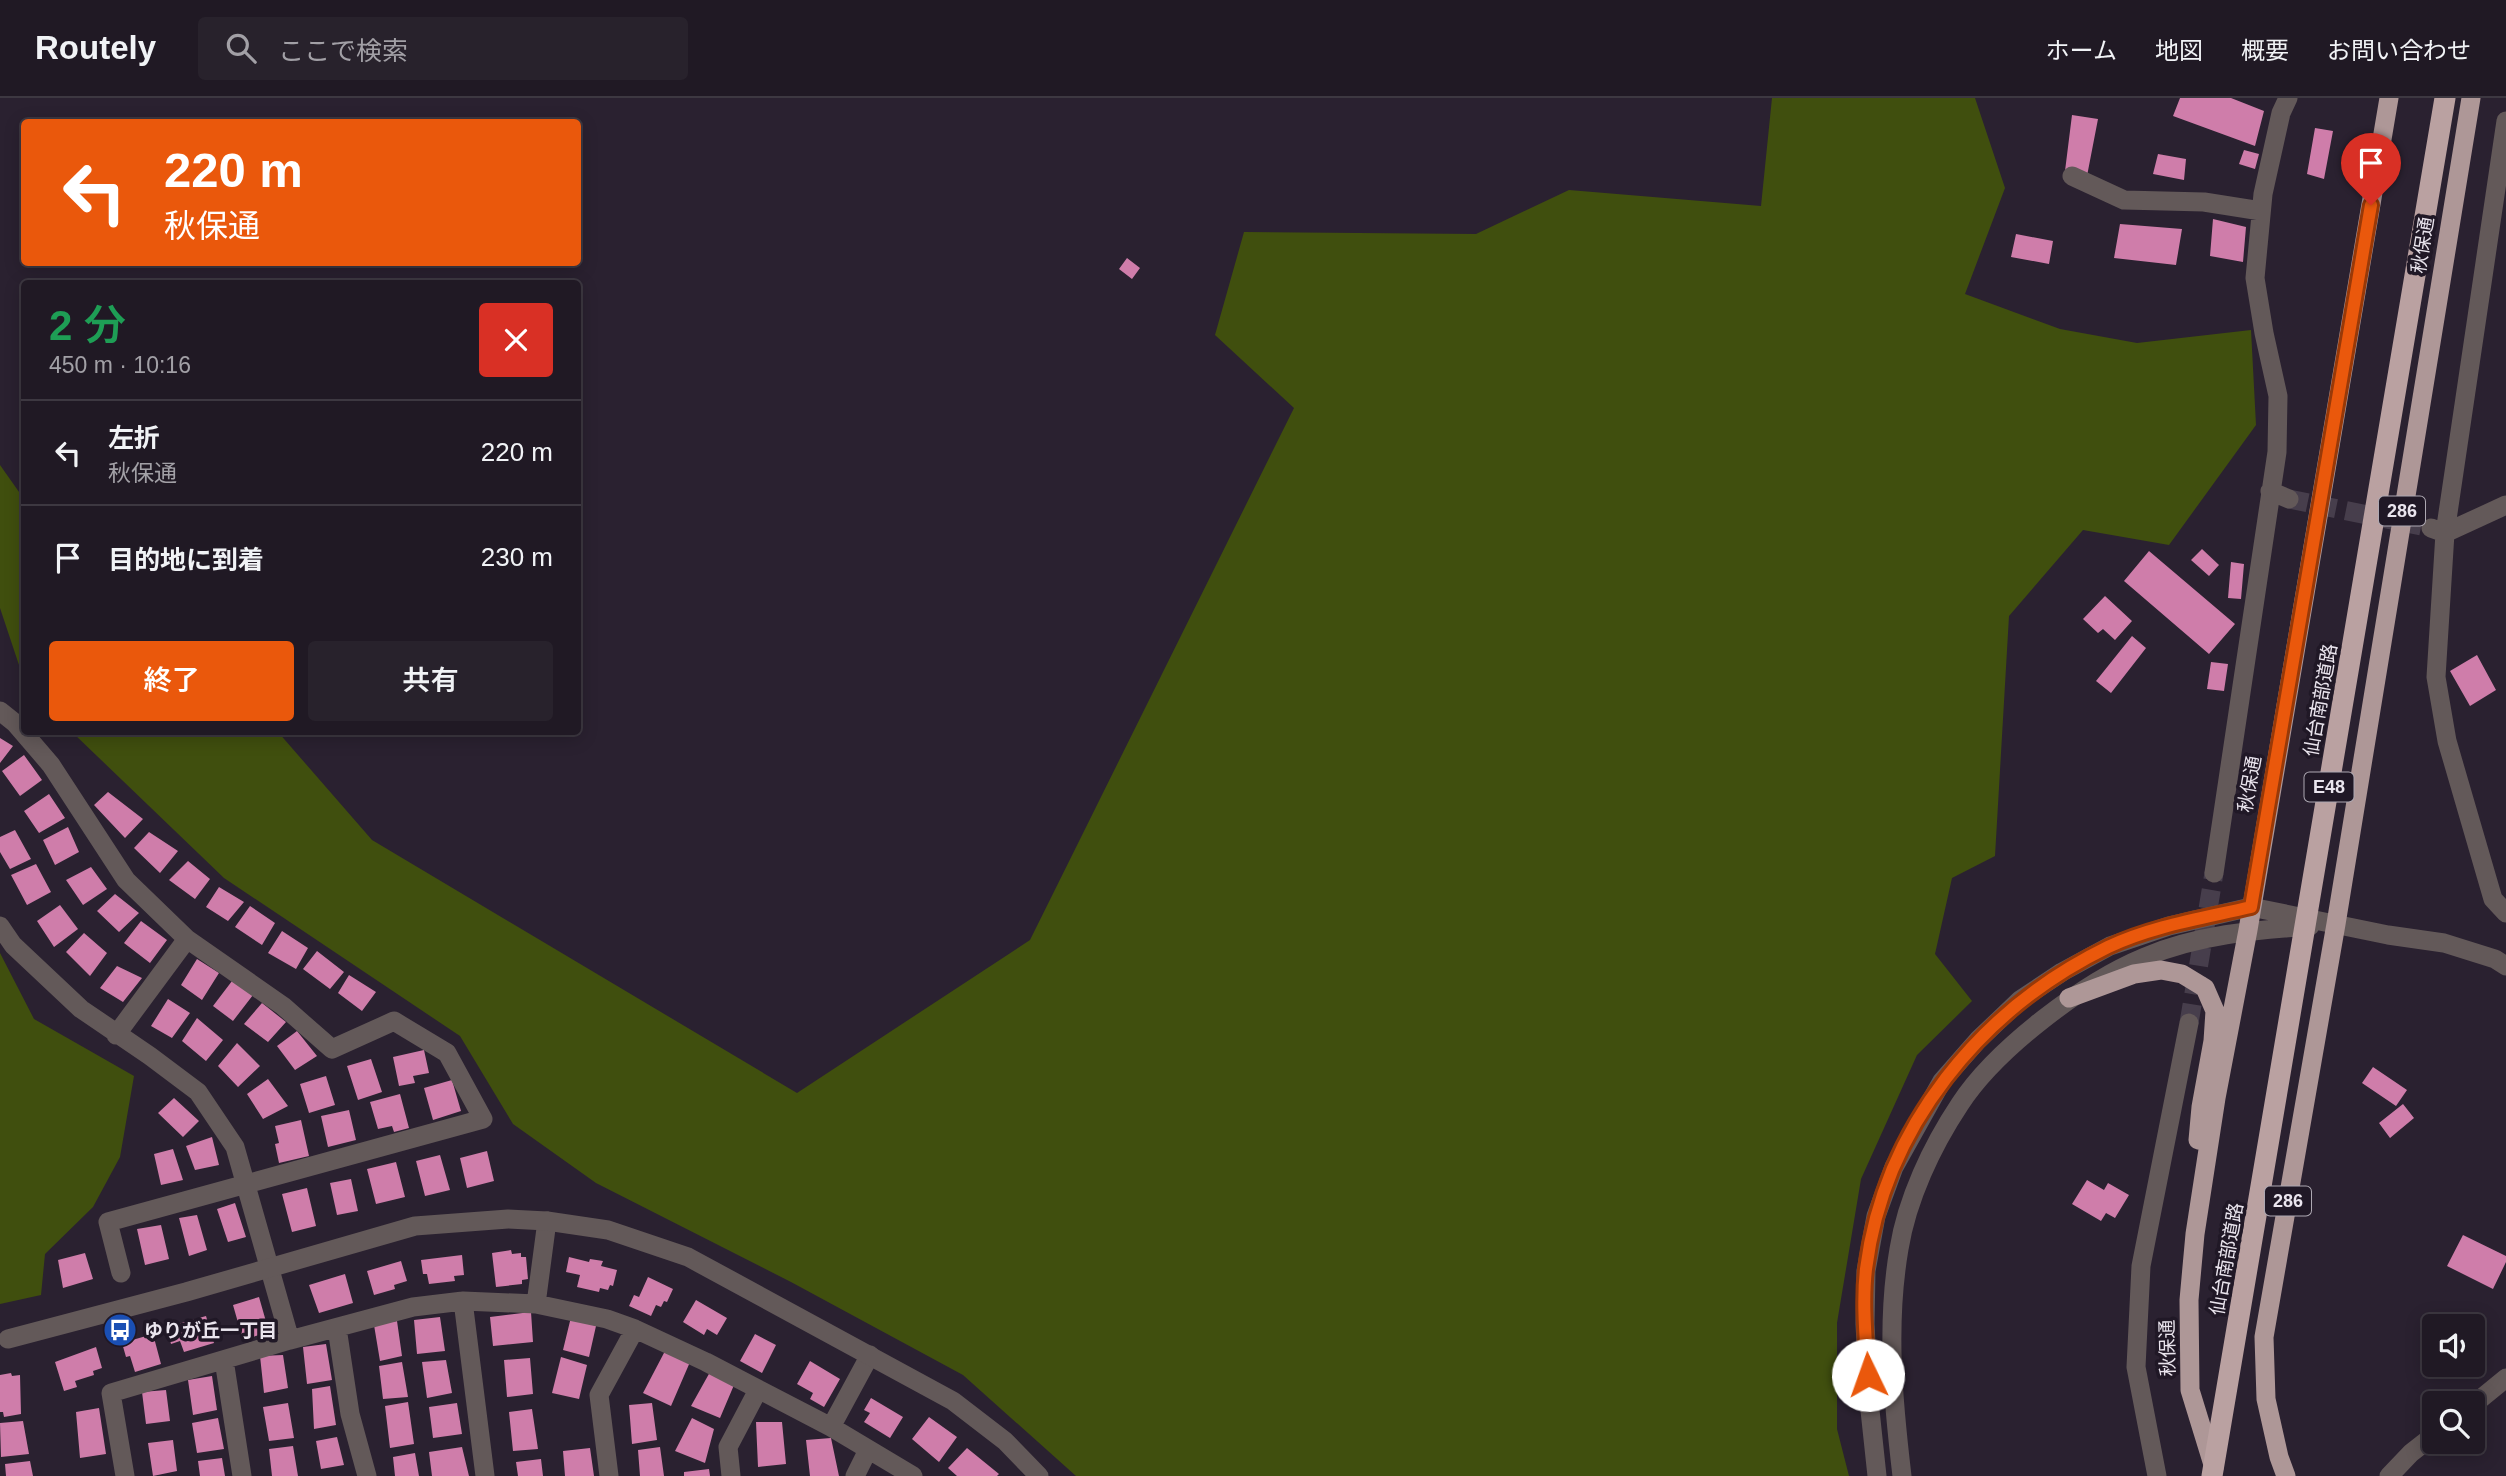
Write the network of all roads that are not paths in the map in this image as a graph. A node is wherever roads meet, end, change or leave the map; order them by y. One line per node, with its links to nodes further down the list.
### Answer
1 (2288, 98): 7 (street)
2 (2389, 98): 16 (highway, 秋保通)
3 (2445, 98): 57 (highway, 仙台南部道路 / E48, bridge)
4 (2471, 98): 18 (highway, 秋保通 / 286)
5 (2506, 121): 11 (street)
6 (2072, 176): 7 (street)
7 (2261, 211): 8 (street)
8 (2270, 491): 9 (street); 15 (street)
9 (2289, 499)
10 (2506, 505): 11 (street)
11 (2438, 531): 17 (street)
12 (0, 711): 13 (street)
13 (21, 730)
14 (25, 735): 21 (street)
15 (2214, 873)
16 (2251, 907): 18 (street); 20 (highway, 秋保通); 54 (street)
17 (2506, 913)
18 (2336, 924): 20 (street); 22 (street); 58 (highway, 秋保通 / 286)
19 (0, 926): 25 (street)
20 (2248, 930): 23 (street); 27 (highway, 秋保通)
21 (187, 939): 25 (street); 26 (street)
22 (2506, 966)
23 (2069, 998): 27 (highway); 55 (street)
24 (2189, 1023): 56 (street)
25 (116, 1035): 26 (street)
26 (248, 1184): 29 (street); 30 (street)
27 (2200, 1207): 57 (highway, 秋保通)
28 (547, 1221): 29 (street); 32 (street); 37 (street)
29 (271, 1267): 35 (street); 36 (street)
30 (121, 1273)
31 (463, 1301): 32 (street); 33 (street); 48 (street)
32 (536, 1304): 34 (street)
33 (337, 1328): 36 (street); 47 (street)
34 (635, 1329): 39 (street); 49 (street)
35 (7, 1340)
36 (290, 1340): 38 (street)
37 (870, 1355): 42 (street); 53 (street)
38 (224, 1360): 45 (street); 46 (street)
39 (758, 1390): 42 (street); 50 (street)
40 (2501, 1390): 41 (street)
41 (2485, 1399)
42 (831, 1427): 44 (street)
43 (2422, 1444): 59 (street)
44 (868, 1450): 51 (street); 52 (street)
45 (125, 1476)
46 (242, 1476)
47 (367, 1476)
48 (485, 1476)
49 (609, 1476)
50 (732, 1476)
51 (855, 1476)
52 (913, 1476)
53 (1039, 1476)
54 (1877, 1476)
55 (1902, 1476)
56 (2157, 1476)
57 (2214, 1476)
58 (2286, 1476)
59 (2389, 1476)

